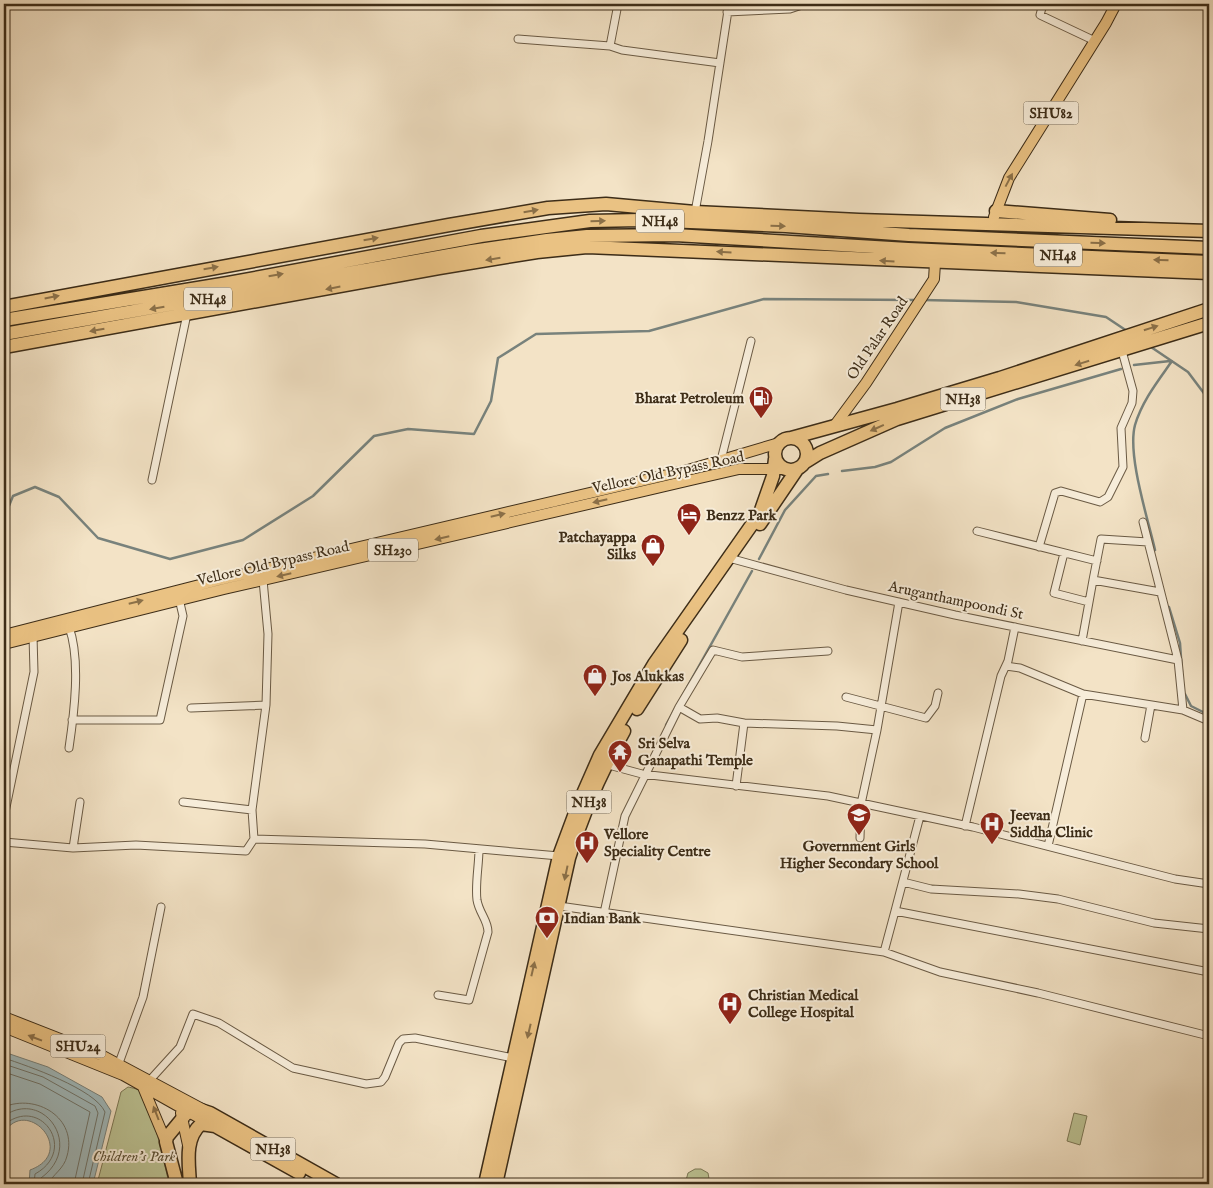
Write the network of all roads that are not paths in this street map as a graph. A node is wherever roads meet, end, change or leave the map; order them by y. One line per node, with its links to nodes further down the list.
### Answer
1 (618, 4): 9 (street)
2 (729, 4): 6 (street)
3 (805, 4): 6 (street)
4 (1043, 4): 8 (street)
5 (1116, 4): 8 (main road, SHU82)
6 (727, 12): 10 (street)
7 (518, 39): 9 (street)
8 (1095, 41): 11 (main road, SHU82, one-way to 8)
9 (610, 46): 10 (street)
10 (720, 63): 12 (street)
11 (996, 211): 13 (main road, SHU82); 14 (highway)
12 (695, 212): 13 (highway); 21 (highway, one-way to 12)
13 (992, 225): 15 (highway)
14 (1209, 227)
15 (1209, 231)
16 (1209, 248): 24 (highway, NH48, one-way to 16)
17 (1209, 262): 20 (highway, NH48, one-way to 20)
18 (935, 263): 19 (highway); 20 (highway, one-way to 20); 30 (main road, Old Palar Road)
19 (1209, 273)
20 (229, 301): 23 (highway); 26 (highway, NH48, one-way to 26)
21 (4, 306)
22 (1209, 309): 28 (highway, NH38, one-way to 22)
23 (187, 314): 29 (highway, one-way to 29); 35 (street)
24 (4, 320)
25 (1209, 323): 28 (highway, NH38)
26 (4, 334)
27 (751, 341): 33 (street)
28 (1124, 346): 30 (highway, NH38); 34 (highway, NH38, one-way to 34); 39 (street)
29 (4, 347)
30 (835, 425): 31 (highway, NH38)
31 (791, 438): 32 (highway, NH38); 34 (highway, NH38)
32 (779, 443): 33 (main road, Vellore Old Bypass Road / SH230); 34 (highway, NH38)
33 (721, 460): 51 (main road, Vellore Old Bypass Road / SH230, one-way to 33)
34 (787, 466): 41 (highway, NH38); 41 (highway, NH38); 43 (main road, Vellore Old Bypass Road / SH230, one-way to 43)
35 (152, 480)
36 (1143, 522): 38 (street)
37 (977, 531): 39 (street)
38 (1148, 542): 42 (street); 45 (street)
39 (1039, 546): 40 (street)
40 (1064, 553): 42 (street); 47 (street)
41 (733, 558): 46 (street, Aruganthampoondi St); 73 (highway, NH38)
42 (1097, 562): 44 (street)
43 (263, 580): 49 (main road, Vellore Old Bypass Road / SH230); 61 (street)
44 (1094, 580): 45 (street); 47 (street)
45 (1160, 592): 56 (street)
46 (899, 602): 50 (street, Aruganthampoondi St); 63 (street)
47 (1089, 602): 53 (street)
48 (180, 604): 67 (street)
49 (69, 627): 52 (main road, Vellore Old Bypass Road / SH230); 67 (street)
50 (1015, 627): 53 (street, Aruganthampoondi St); 57 (street)
51 (4, 635)
52 (33, 636): 54 (main road, Vellore Old Bypass Road / SH230); 76 (street)
53 (1082, 641): 56 (street, Aruganthampoondi St)
54 (4, 644)
55 (828, 650): 64 (street)
56 (1178, 660): 66 (street)
57 (1006, 666): 59 (street); 83 (street)
58 (938, 693): 63 (street)
59 (1083, 694): 62 (street); 87 (street)
60 (846, 697): 63 (street)
61 (266, 705): 65 (street); 80 (street)
62 (1151, 705): 66 (street); 71 (street)
63 (882, 706): 70 (street)
64 (679, 707): 69 (street); 74 (street)
65 (191, 708)
66 (1182, 710): 68 (street)
67 (72, 720): 72 (street)
68 (1209, 721)
69 (744, 723): 70 (street); 75 (street)
70 (877, 730): 79 (street)
71 (1145, 738)
72 (69, 748)
73 (601, 763): 74 (street); 90 (highway, NH38); 94 (highway, NH38, one-way to 94)
74 (646, 775): 75 (street); 96 (street)
75 (736, 786): 79 (street)
76 (7, 788): 82 (street)
77 (80, 802): 88 (street)
78 (183, 802): 80 (street)
79 (861, 804): 81 (street); 84 (street)
80 (252, 810): 85 (street)
81 (920, 816): 83 (street); 91 (street)
82 (4, 817)
83 (965, 826): 87 (street)
84 (860, 838)
85 (254, 839): 88 (street); 89 (street)
86 (4, 842): 88 (street)
87 (1048, 846): 92 (street)
88 (73, 848)
89 (480, 849): 90 (street); 100 (street)
90 (559, 856): 104 (highway, NH38, one-way to 90)
91 (903, 882): 95 (street); 97 (street)
92 (1209, 884)
93 (161, 906): 105 (street)
94 (559, 906): 96 (street); 117 (highway, NH38, one-way to 117)
95 (895, 911): 98 (street); 99 (street)
96 (604, 913): 98 (street)
97 (1209, 929)
98 (884, 952): 103 (street)
99 (1209, 972)
100 (438, 995)
101 (4, 1016): 105 (main road, SHU24)
102 (4, 1027): 106 (main road, SHU24, one-way to 102)
103 (1209, 1036)
104 (513, 1058): 106 (street); 116 (highway, NH38)
105 (119, 1063): 106 (main road, SHU24)
106 (147, 1083): 107 (main road); 108 (main road, SHU24); 110 (main road, one-way to 106)
107 (184, 1113): 108 (highway, NH38); 109 (main road); 110 (highway); 111 (main road)
108 (210, 1113): 115 (highway, NH38)
109 (214, 1126): 111 (highway); 114 (highway, NH38)
110 (166, 1142): 112 (highway)
111 (188, 1146): 113 (highway)
112 (176, 1184)
113 (190, 1184)
114 (319, 1184)
115 (336, 1184)
116 (485, 1184)
117 (496, 1184)

